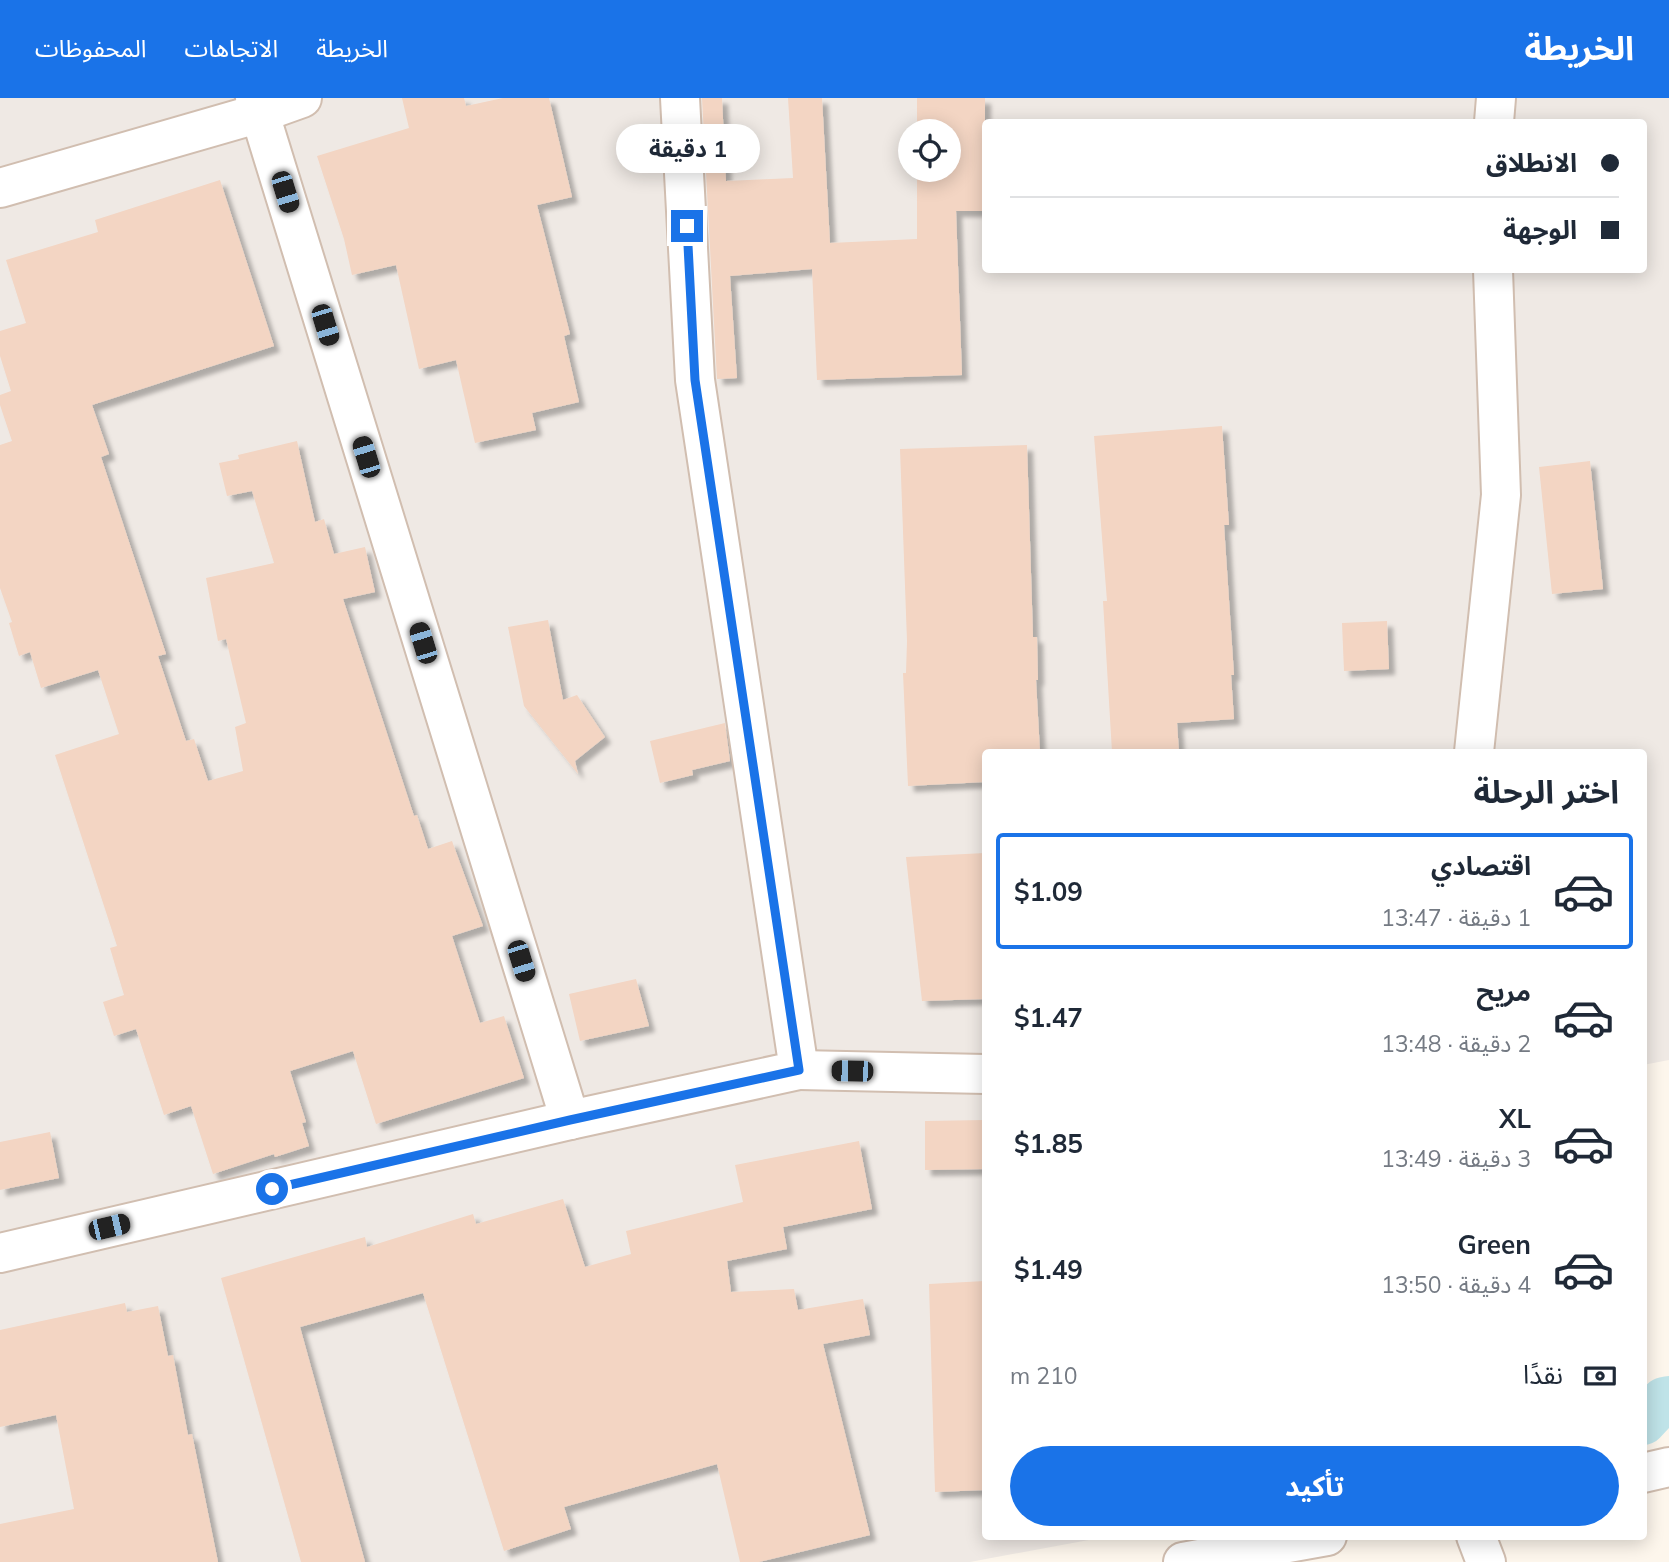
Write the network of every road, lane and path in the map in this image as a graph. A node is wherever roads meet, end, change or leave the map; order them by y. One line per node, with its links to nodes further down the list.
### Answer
1 (302, 98): 4 (street)
2 (680, 98): 9 (street)
3 (1496, 98): 5 (street)
4 (258, 106): 6 (street); 11 (street)
5 (1494, 119)
6 (0, 188)
7 (1493, 273): 8 (street)
8 (1474, 749)
9 (799, 1070): 10 (street); 11 (street)
10 (982, 1073)
11 (570, 1120): 12 (street)
12 (0, 1253)
13 (1669, 1467): 14 (street)
14 (1647, 1472)
15 (1305, 1540): 17 (street)
16 (1478, 1540): 18 (street)
17 (1183, 1562)
18 (1486, 1562)

